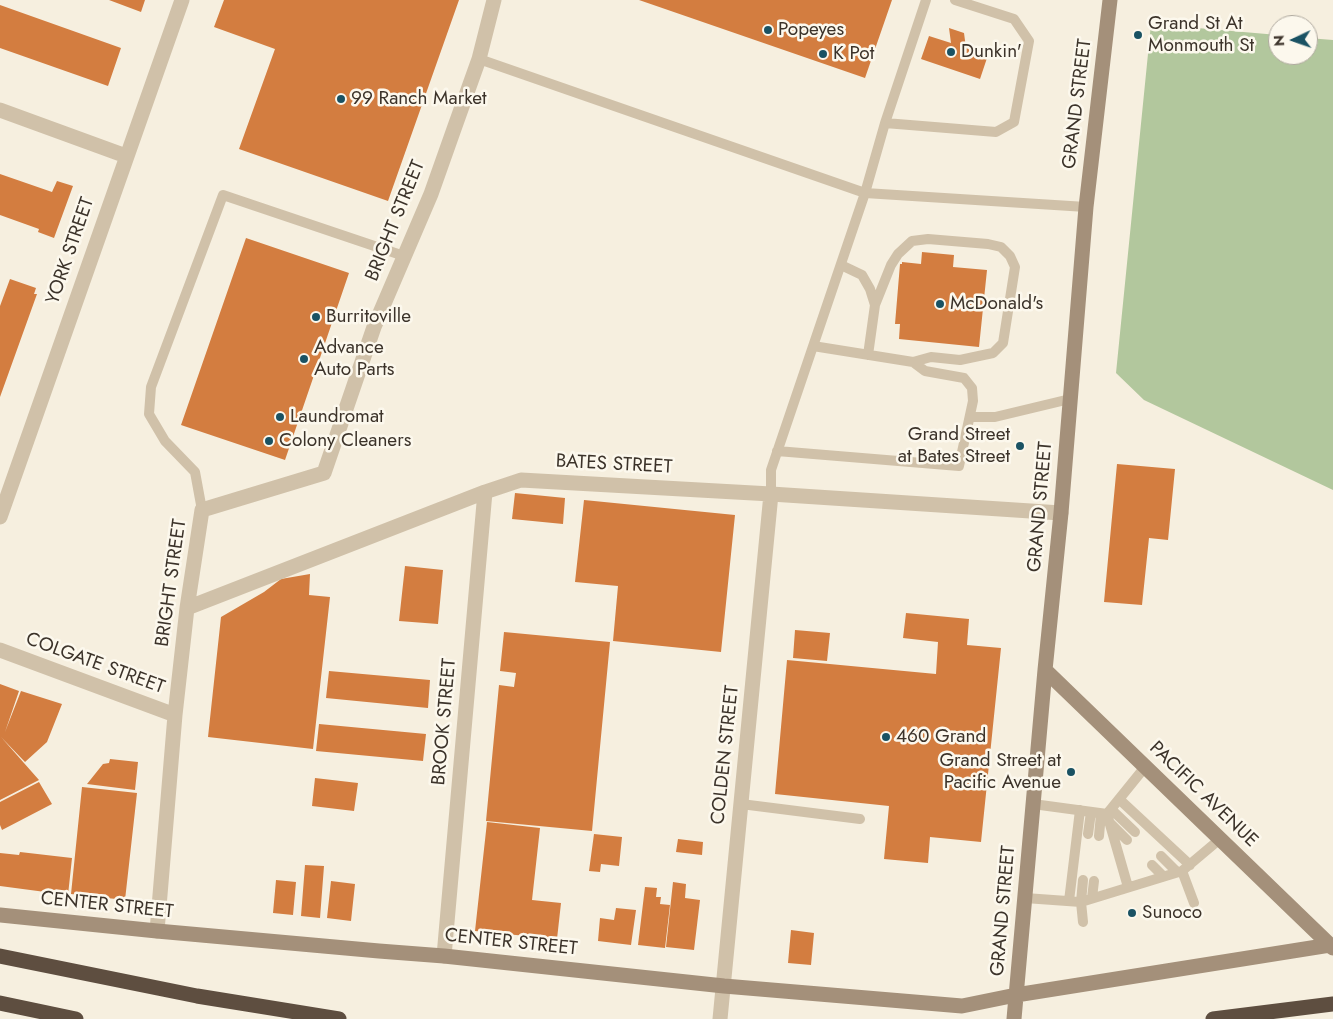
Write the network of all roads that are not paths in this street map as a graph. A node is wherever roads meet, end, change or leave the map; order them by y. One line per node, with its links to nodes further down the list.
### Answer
1 (182, 0): 9 (street, YORK STREET)
2 (494, 0): 6 (street, BRIGHT STREET)
3 (926, 0): 8 (lane)
4 (955, 0): 8 (lane)
5 (1110, 0): 11 (main road, GRAND STREET)
6 (479, 59): 10 (lane); 12 (street, BRIGHT STREET)
7 (0, 110): 9 (street)
8 (886, 123): 10 (lane)
9 (126, 156): 25 (street, YORK STREET)
10 (865, 193): 11 (lane); 13 (lane)
11 (1086, 207): 18 (main road, GRAND STREET)
12 (404, 256): 23 (street, BRIGHT STREET); 23 (lane)
13 (841, 265): 14 (lane); 15 (lane)
14 (875, 305): 16 (lane); 17 (lane)
15 (813, 346): 16 (lane); 20 (lane)
16 (868, 354): 17 (lane)
17 (913, 362): 19 (lane)
18 (1070, 400): 19 (lane); 24 (main road, GRAND STREET)
19 (970, 417): 20 (lane)
20 (777, 451): 22 (lane)
21 (485, 492): 22 (street, BATES STREET); 26 (street, BATES STREET); 58 (street, BROOK STREET)
22 (771, 494): 24 (street, BATES STREET); 32 (street, COLDEN STREET)
23 (202, 510): 26 (street, BRIGHT STREET)
24 (1061, 513): 28 (main road, GRAND STREET)
25 (0, 516)
26 (187, 608): 29 (street, BRIGHT STREET)
27 (0, 650): 29 (street, COLGATE STREET)
28 (1045, 670): 30 (main road, PACIFIC AVENUE); 33 (main road, GRAND STREET)
29 (175, 715): 55 (street, BRIGHT STREET)
30 (1145, 767): 31 (lane); 39 (main road, PACIFIC AVENUE)
31 (1119, 800): 35 (lane); 43 (lane)
32 (742, 804): 36 (lane); 59 (street, COLDEN STREET)
33 (1033, 804): 34 (lane); 48 (main road, GRAND STREET)
34 (1080, 810): 35 (lane); 50 (lane)
35 (1104, 814): 37 (lane); 38 (lane); 40 (lane); 47 (lane)
36 (860, 819)
37 (1135, 832)
38 (1094, 835)
39 (1220, 839): 43 (lane); 56 (main road, PACIFIC AVENUE)
40 (1127, 840)
41 (1161, 856): 43 (lane)
42 (1152, 865): 44 (lane)
43 (1183, 869): 44 (lane); 52 (lane)
44 (1163, 876): 47 (lane)
45 (1083, 880): 51 (lane)
46 (1094, 881): 49 (lane)
47 (1128, 887): 49 (lane)
48 (1025, 898): 50 (lane); 60 (main road, GRAND STREET)
49 (1092, 898): 51 (lane)
50 (1069, 901): 51 (lane)
51 (1081, 902): 54 (lane)
52 (1194, 903)
53 (0, 915): 55 (main road, CENTER STREET)
54 (1083, 922)
55 (157, 931): 58 (main road, CENTER STREET)
56 (1332, 947): 60 (main road, CENTER STREET)
57 (0, 956): 64 (highway)
58 (444, 956): 59 (main road, CENTER STREET)
59 (724, 986): 60 (main road, CENTER STREET); 65 (street, COLDEN STREET)
60 (1016, 995): 66 (main road, GRAND STREET)
61 (0, 1003): 63 (highway)
62 (1333, 1004): 67 (highway)
63 (76, 1019)
64 (339, 1019)
65 (720, 1019)
66 (1014, 1019)
67 (1213, 1019)

